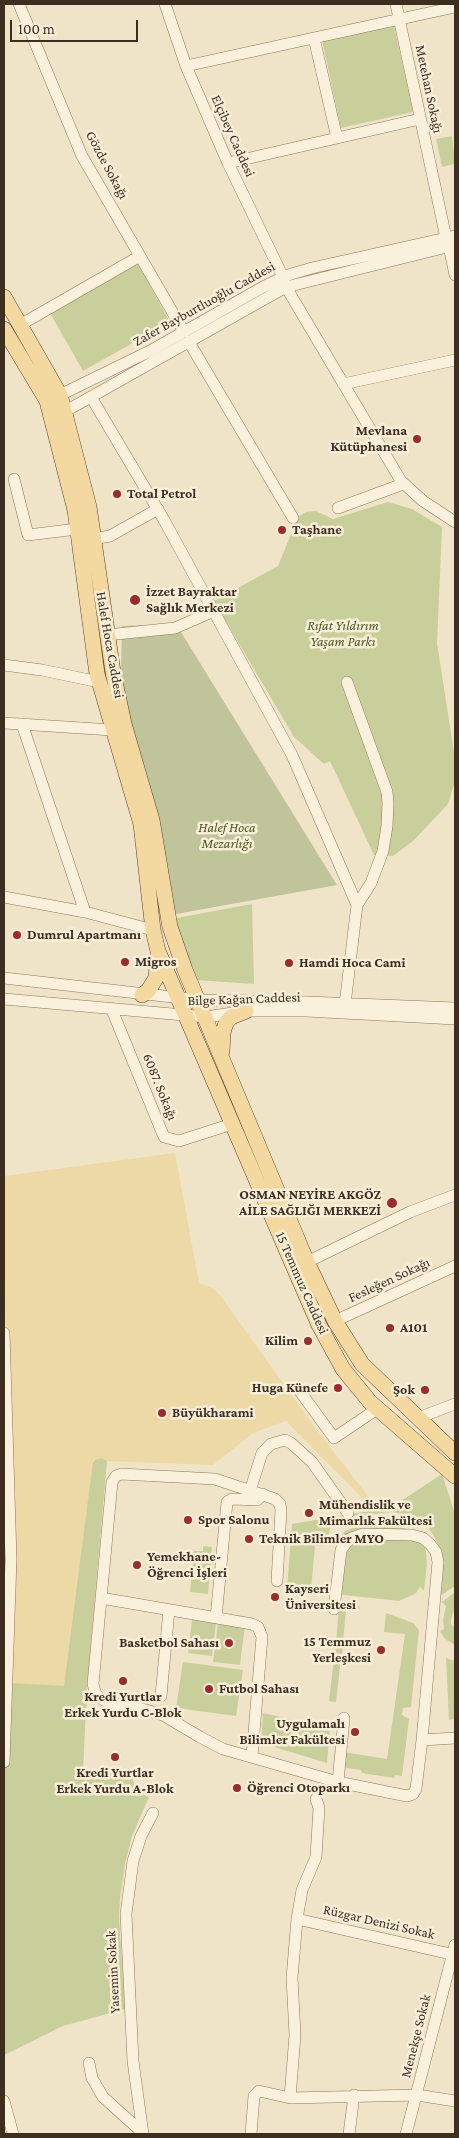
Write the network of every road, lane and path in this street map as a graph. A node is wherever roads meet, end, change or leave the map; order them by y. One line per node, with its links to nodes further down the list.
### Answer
1 (19, 4): 12 (street, Gözde Sokağı)
2 (165, 4): 7 (street, Elçibey Caddesi)
3 (396, 4): 5 (street, Metehan Sokağı)
4 (455, 7): 5 (street)
5 (399, 19): 6 (street); 8 (street, Metehan Sokağı)
6 (314, 38): 7 (street); 9 (street)
7 (186, 66): 10 (street, Elçibey Caddesi)
8 (420, 119): 9 (street); 11 (street, Metehan Sokağı)
9 (337, 138): 10 (street)
10 (228, 163): 14 (street, Elçibey Caddesi)
11 (451, 241): 13 (street, Metehan Sokağı); 14 (street, Zafer Bayburtluoğlu Caddesi)
12 (140, 256): 16 (street); 18 (street, Gözde Sokağı)
13 (455, 275)
14 (284, 282): 18 (street, Zafer Bayburtluoğlu Caddesi); 20 (street, Elçibey Caddesi)
15 (4, 297): 16 (main road, Halef Hoca Caddesi)
16 (20, 325): 21 (main road, Halef Hoca Caddesi)
17 (4, 329): 30 (main road, Halef Hoca Caddesi)
18 (187, 337): 21 (street, Zafer Bayburtluoğlu Caddesi); 22 (street, Zafer Bayburtluoğlu Caddesi); 28 (street, Gözde Sokağı)
19 (455, 360): 20 (street)
20 (343, 384): 25 (street, Elçibey Caddesi)
21 (60, 396): 23 (main road, Halef Hoca Caddesi)
22 (91, 397): 23 (street, Zafer Bayburtluoğlu Caddesi); 27 (street)
23 (64, 412): 31 (main road, Halef Hoca Caddesi)
24 (14, 478): 30 (street)
25 (403, 484): 26 (street); 29 (street, Elçibey Caddesi)
26 (338, 508)
27 (158, 509): 31 (street); 32 (street)
28 (293, 518)
29 (455, 522)
30 (78, 529): 35 (main road, Halef Hoca Caddesi)
31 (93, 539): 33 (main road, Halef Hoca Caddesi)
32 (214, 611): 33 (street); 41 (street)
33 (107, 635): 49 (main road, Halef Hoca Caddesi)
34 (4, 665): 35 (street)
35 (99, 682): 39 (main road, Halef Hoca Caddesi)
36 (347, 682): 41 (street)
37 (4, 723): 38 (street)
38 (22, 724): 39 (street); 42 (street)
39 (112, 730): 43 (main road, Halef Hoca Caddesi)
40 (4, 896): 42 (street)
41 (357, 905): 50 (street)
42 (85, 912): 43 (street)
43 (153, 930): 44 (main road, Halef Hoca Caddesi)
44 (158, 951): 46 (main road); 48 (main road, Halef Hoca Caddesi)
45 (4, 978): 46 (street, Bilge Kağan Caddesi)
46 (142, 994): 48 (street, Bilge Kağan Caddesi)
47 (4, 999): 52 (street, Bilge Kağan Caddesi)
48 (178, 999): 49 (street, Bilge Kağan Caddesi); 54 (main road, 15 Temmuz Caddesi)
49 (199, 1000): 50 (street, Bilge Kağan Caddesi); 55 (main road, 15 Temmuz Caddesi)
50 (345, 1004): 51 (street, Bilge Kağan Caddesi)
51 (455, 1008)
52 (112, 1010): 54 (street, Bilge Kağan Caddesi); 58 (street, 6087. Sokağı)
53 (246, 1011): 55 (street, Bilge Kağan Caddesi); 56 (street, Bilge Kağan Caddesi); 57 (main road)
54 (185, 1016): 55 (street, Bilge Kağan Caddesi); 58 (main road, 15 Temmuz Caddesi)
55 (206, 1017): 57 (main road, 15 Temmuz Caddesi)
56 (455, 1019)
57 (222, 1057): 60 (main road, 15 Temmuz Caddesi)
58 (232, 1124): 68 (main road, 15 Temmuz Caddesi)
59 (455, 1195): 60 (street)
60 (307, 1262): 62 (main road, 15 Temmuz Caddesi)
61 (455, 1266): 62 (street, Fesleğen Sokağı)
62 (336, 1321): 69 (main road, 15 Temmuz Caddesi)
63 (4, 1333): 64 (street)
64 (5, 1381): 66 (street)
65 (299, 1390): 68 (street)
66 (5, 1393): 85 (street)
67 (455, 1404): 69 (street)
68 (377, 1408): 71 (main road, 15 Temmuz Caddesi)
69 (418, 1418): 70 (main road, 15 Temmuz Caddesi)
70 (455, 1452)
71 (455, 1476)
72 (250, 1490): 73 (street); 74 (street); 76 (street)
73 (263, 1494): 75 (street); 79 (street)
74 (348, 1513)
75 (277, 1581)
76 (101, 1598): 78 (street); 84 (street)
77 (334, 1609): 83 (street)
78 (169, 1610): 79 (street); 80 (street)
79 (216, 1618): 84 (street)
80 (161, 1696)
81 (344, 1718): 86 (street)
82 (455, 1738): 83 (street)
83 (422, 1740): 86 (street)
84 (252, 1756): 86 (street)
85 (4, 1762)
86 (338, 1782)
87 (316, 1799): 89 (street)
88 (153, 1813): 98 (street, Yasemin Sokak)
89 (297, 1919): 90 (street, Rüzgar Denizi Sokak); 94 (street)
90 (454, 1952): 93 (street, Menekşe Sokak)
91 (90, 2063): 98 (street)
92 (354, 2095): 93 (street); 94 (street); 100 (street)
93 (417, 2095): 96 (street); 101 (street, Menekşe Sokak)
94 (290, 2098): 99 (street)
95 (4, 2101): 97 (street)
96 (455, 2101)
97 (13, 2134)
98 (143, 2134)
99 (251, 2134)
100 (349, 2134)
101 (406, 2134)

